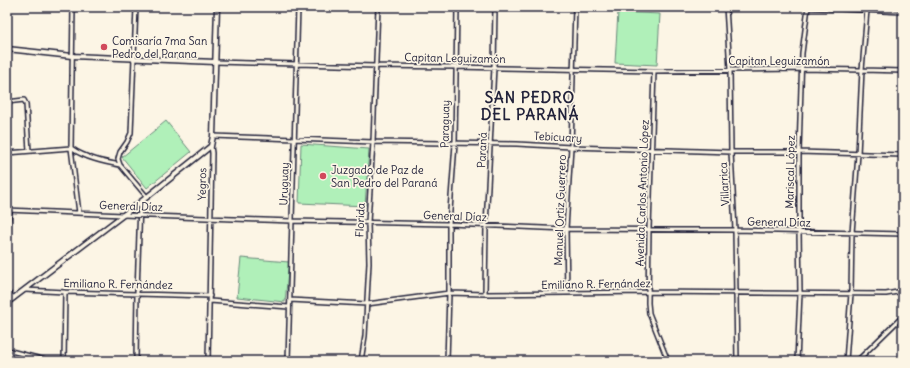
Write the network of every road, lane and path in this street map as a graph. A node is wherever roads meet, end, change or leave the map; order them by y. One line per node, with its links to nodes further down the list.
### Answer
1 (73, 7): 16 (street)
2 (136, 7): 17 (street)
3 (217, 7): 18 (street, Yegros)
4 (298, 7): 19 (street, Uruguay)
5 (378, 7): 20 (street, Florida)
6 (457, 7): 21 (street, Paraguay)
7 (495, 7): 22 (street, Paraná)
8 (575, 7): 23 (street, Manuel Ortiz Guerrero)
9 (726, 7): 25 (street, Villarrica)
10 (799, 7): 11 (street)
11 (808, 7): 12 (street); 24 (street, Mariscal López)
12 (825, 7): 13 (street)
13 (867, 10): 14 (street); 26 (street)
14 (903, 12)
15 (7, 49): 16 (street, Capitan Leguizamón)
16 (72, 56): 17 (street, Capitan Leguizamón); 37 (street)
17 (133, 59): 18 (street, Capitan Leguizamón); 45 (street)
18 (215, 62): 19 (street, Capitan Leguizamón); 30 (street, Yegros)
19 (296, 65): 20 (street, Capitan Leguizamón); 31 (street, Uruguay)
20 (376, 66): 21 (street, Capitan Leguizamón); 32 (street, Florida)
21 (455, 67): 22 (street, Capitan Leguizamón); 33 (street, Paraguay)
22 (494, 67): 23 (street, Capitan Leguizamón); 34 (street, Paraná)
23 (573, 69): 27 (street, Capitan Leguizamón); 36 (street, Manuel Ortiz Guerrero)
24 (801, 69): 25 (street, Capitan Leguizamón); 26 (street, Capitan Leguizamón); 41 (street, Mariscal López)
25 (730, 70): 27 (street, Capitan Leguizamón); 40 (street, Villarrica)
26 (862, 70): 28 (street, Capitan Leguizamón); 43 (street)
27 (654, 71): 38 (street, Avenida Carlos Antonio López)
28 (903, 71)
29 (7, 102): 39 (street)
30 (213, 136): 31 (street, Tebicuary); 35 (street, Yegros)
31 (294, 140): 32 (street, Tebicuary); 53 (street, Uruguay)
32 (373, 142): 33 (street, Tebicuary); 54 (street, Florida)
33 (454, 144): 34 (street, Tebicuary); 55 (street, Paraguay)
34 (491, 144): 36 (street, Tebicuary); 56 (street, Paraná)
35 (211, 146): 46 (street); 52 (street, Yegros)
36 (571, 147): 38 (street, Tebicuary); 57 (street, Manuel Ortiz Guerrero)
37 (71, 148): 39 (street); 45 (street); 49 (street)
38 (652, 150): 40 (street, Tebicuary); 58 (street, Avenida Carlos Antonio López)
39 (29, 151): 42 (street)
40 (731, 152): 41 (street, Tebicuary); 60 (street, Villarrica)
41 (799, 152): 43 (street, Tebicuary); 61 (street, Mariscal López)
42 (7, 153)
43 (858, 154): 44 (street, Tebicuary); 62 (street)
44 (903, 155)
45 (120, 165): 46 (street)
46 (147, 197): 47 (street)
47 (140, 202): 50 (street); 51 (street)
48 (8, 210): 49 (street, General Díaz); 59 (street)
49 (78, 213): 50 (street, General Díaz)
50 (123, 215): 51 (street, General Díaz); 64 (street)
51 (139, 215): 52 (street, General Díaz); 73 (street)
52 (211, 218): 53 (street, General Díaz); 76 (street, Yegros)
53 (292, 221): 54 (street, General Díaz); 79 (street, Uruguay)
54 (368, 222): 55 (street, General Díaz); 81 (street, Florida)
55 (449, 224): 56 (street, General Díaz); 69 (street, Paraguay)
56 (486, 226): 57 (street, General Díaz); 74 (street, Paraná)
57 (566, 229): 58 (street, General Díaz); 75 (street, Manuel Ortiz Guerrero)
58 (649, 229): 60 (street, General Díaz); 68 (street, Avenida Carlos Antonio López)
59 (7, 230)
60 (735, 230): 61 (street, General Díaz); 70 (street, Villarrica)
61 (799, 232): 62 (street, General Díaz); 71 (street, Mariscal López)
62 (852, 233): 63 (street, General Díaz); 72 (street)
63 (903, 234)
64 (25, 290): 67 (street, Emiliano R. Fernández); 77 (street)
65 (903, 291): 72 (street, Emiliano R. Fernández)
66 (7, 292): 77 (street)
67 (65, 292): 73 (street, Emiliano R. Fernández); 86 (street)
68 (648, 292): 70 (street, Emiliano R. Fernández); 75 (street, Emiliano R. Fernández); 92 (street, Avenida Carlos Antonio López)
69 (449, 293): 74 (street, Emiliano R. Fernández); 81 (street, Emiliano R. Fernández); 91 (street, Paraguay)
70 (736, 293): 71 (street, Emiliano R. Fernández); 93 (street, Villarrica)
71 (800, 293): 72 (street, Emiliano R. Fernández); 94 (street, Mariscal López)
72 (850, 293): 95 (street)
73 (137, 294): 76 (street, Emiliano R. Fernández); 87 (street)
74 (485, 294): 75 (street, Emiliano R. Fernández)
75 (568, 294)
76 (210, 296): 78 (street, Yegros)
77 (14, 298): 80 (street)
78 (210, 300): 82 (street); 88 (street, Yegros)
79 (290, 300): 81 (street, Emiliano R. Fernández); 82 (street, Uruguay)
80 (7, 304)
81 (366, 304): 90 (street, Florida)
82 (289, 307): 89 (street, Uruguay)
83 (903, 316): 96 (street)
84 (7, 350): 85 (street)
85 (49, 361)
86 (64, 361)
87 (136, 361)
88 (208, 361)
89 (288, 361)
90 (362, 361)
91 (447, 361)
92 (668, 361)
93 (737, 361)
94 (797, 361)
95 (846, 361)
96 (857, 361)

